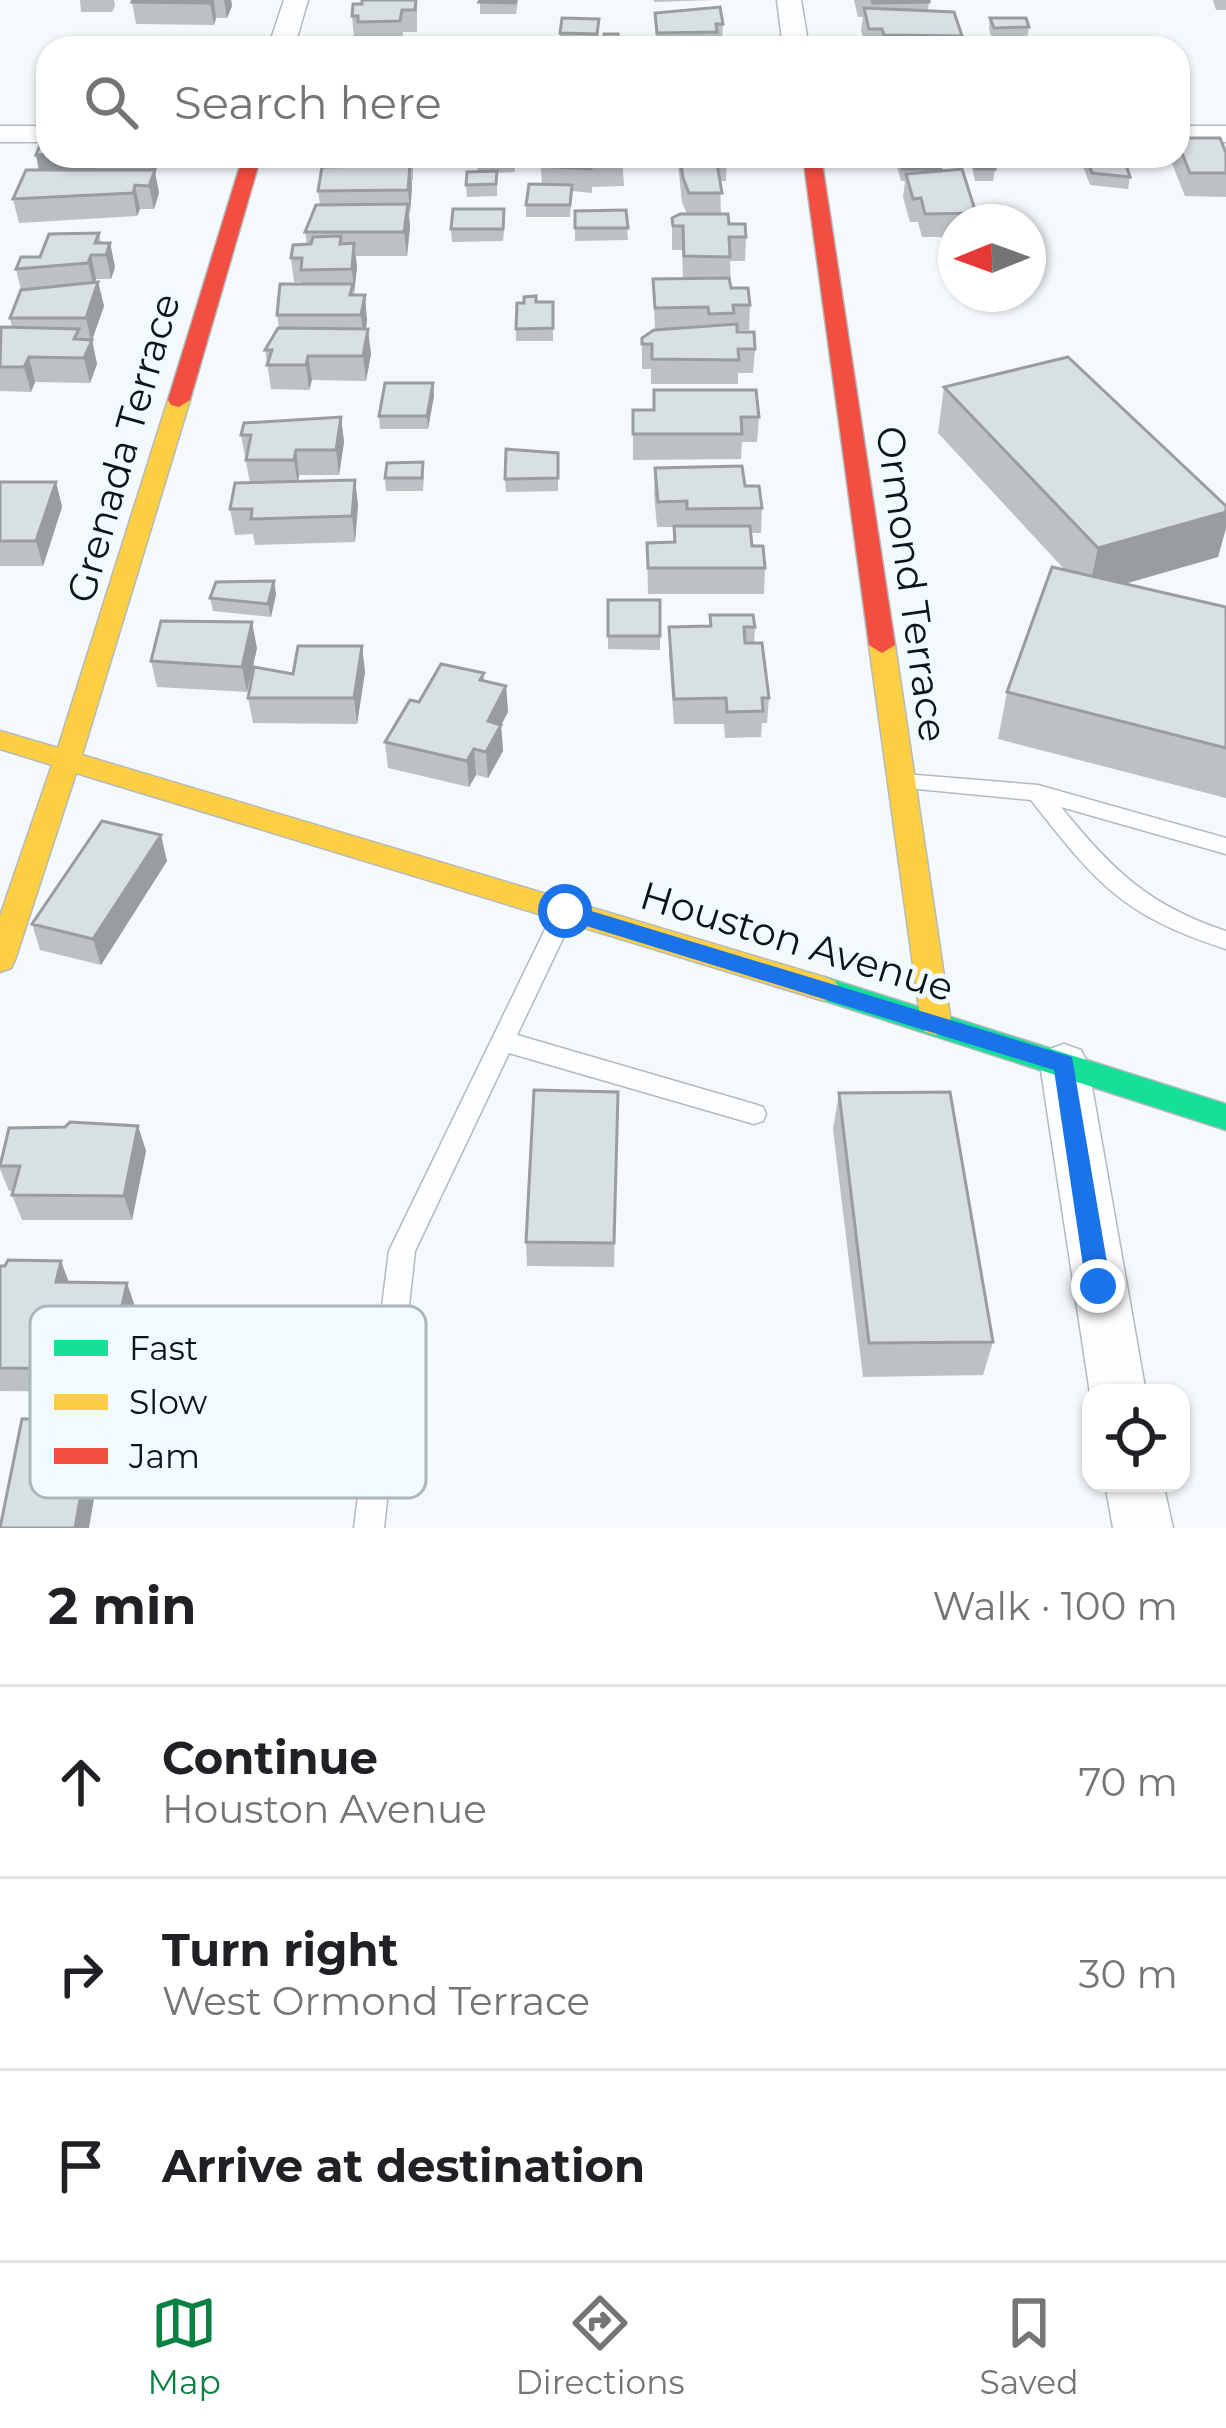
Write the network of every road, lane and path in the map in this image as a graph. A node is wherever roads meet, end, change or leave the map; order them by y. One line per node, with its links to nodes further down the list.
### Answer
1 (296, 0): 3 (street)
2 (789, 0): 4 (street)
3 (285, 36)
4 (794, 36)
5 (0, 134): 6 (street)
6 (36, 134)
7 (1190, 134): 8 (street)
8 (1226, 134)
9 (248, 168): 12 (street, Grenada Terrace)
10 (814, 168): 13 (street, Ormond Terrace)
11 (0, 740): 12 (street, Houston Avenue)
12 (69, 761): 16 (street, Houston Avenue); 18 (street, Grenada Terrace)
13 (901, 782): 14 (lane); 19 (street, Ormond Terrace)
14 (1038, 793): 15 (lane); 17 (lane)
15 (1226, 846)
16 (565, 911): 19 (street, Houston Avenue); 20 (lane)
17 (1216, 937)
18 (0, 960)
19 (936, 1023): 21 (street, Houston Avenue)
20 (503, 1041): 22 (lane); 24 (lane)
21 (1064, 1064): 23 (street, Houston Avenue); 25 (street)
22 (754, 1114)
23 (1226, 1117)
24 (395, 1306)
25 (1117, 1384)
26 (1136, 1492): 29 (street)
27 (373, 1498): 28 (lane)
28 (369, 1528)
29 (1143, 1528)

